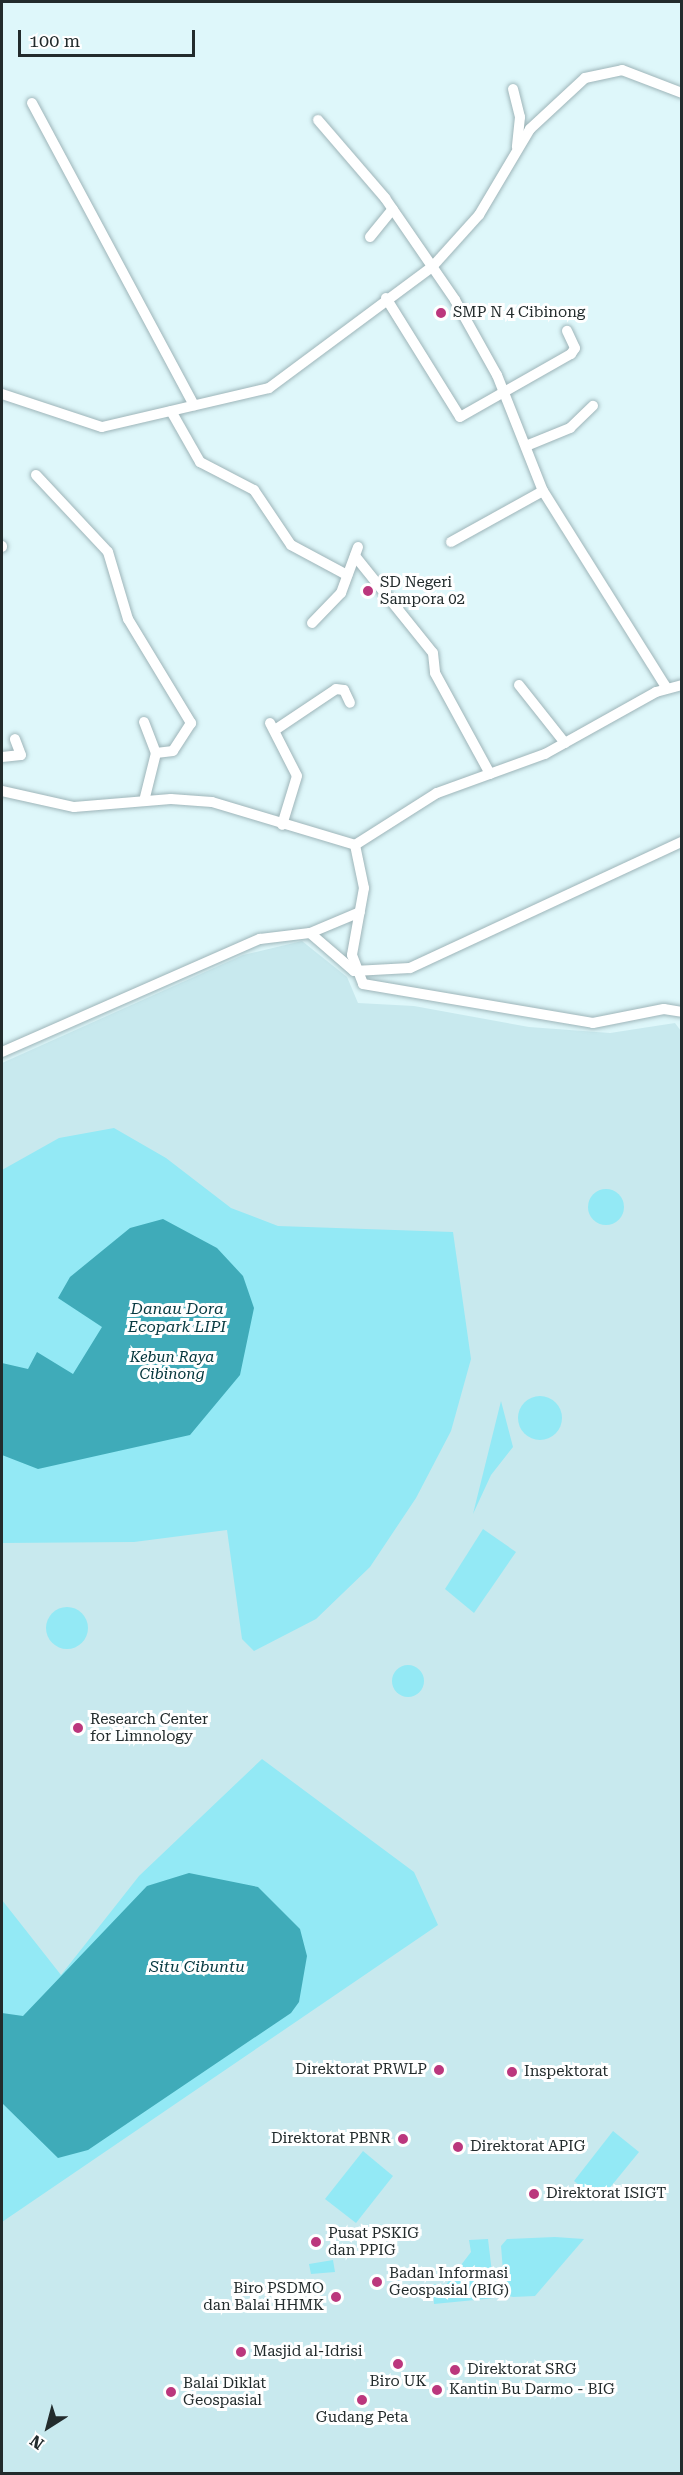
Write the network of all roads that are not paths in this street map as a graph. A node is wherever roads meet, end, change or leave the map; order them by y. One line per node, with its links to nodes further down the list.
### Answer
1 (513, 89): 5 (street)
2 (681, 93): 5 (street)
3 (32, 103): 13 (street)
4 (318, 120): 6 (street)
5 (517, 148): 8 (street)
6 (393, 209): 7 (street); 8 (street)
7 (370, 237)
8 (433, 266): 9 (street); 12 (street)
9 (386, 298): 12 (street); 13 (street)
10 (567, 331): 12 (street)
11 (2, 394): 15 (street)
12 (506, 395): 16 (street)
13 (194, 405): 15 (street)
14 (593, 406): 16 (street)
15 (171, 411): 20 (street)
16 (526, 446): 18 (street)
17 (36, 475): 29 (street)
18 (543, 491): 19 (street); 24 (street)
19 (451, 542)
20 (348, 575): 21 (street); 31 (street)
21 (312, 623)
22 (519, 685): 28 (street)
23 (681, 685): 24 (street)
24 (666, 687): 28 (street)
25 (350, 703): 34 (street)
26 (144, 722): 29 (street)
27 (15, 739): 30 (street)
28 (565, 743): 31 (street)
29 (156, 753): 33 (street)
30 (2, 757)
31 (490, 774): 36 (street)
32 (2, 791): 33 (street)
33 (144, 801): 34 (street)
34 (282, 825): 36 (street)
35 (681, 842): 39 (street)
36 (355, 845): 37 (street)
37 (360, 912): 38 (street); 39 (street)
38 (310, 933): 39 (street); 41 (street)
39 (354, 971): 40 (street)
40 (681, 1012)
41 (2, 1052)

